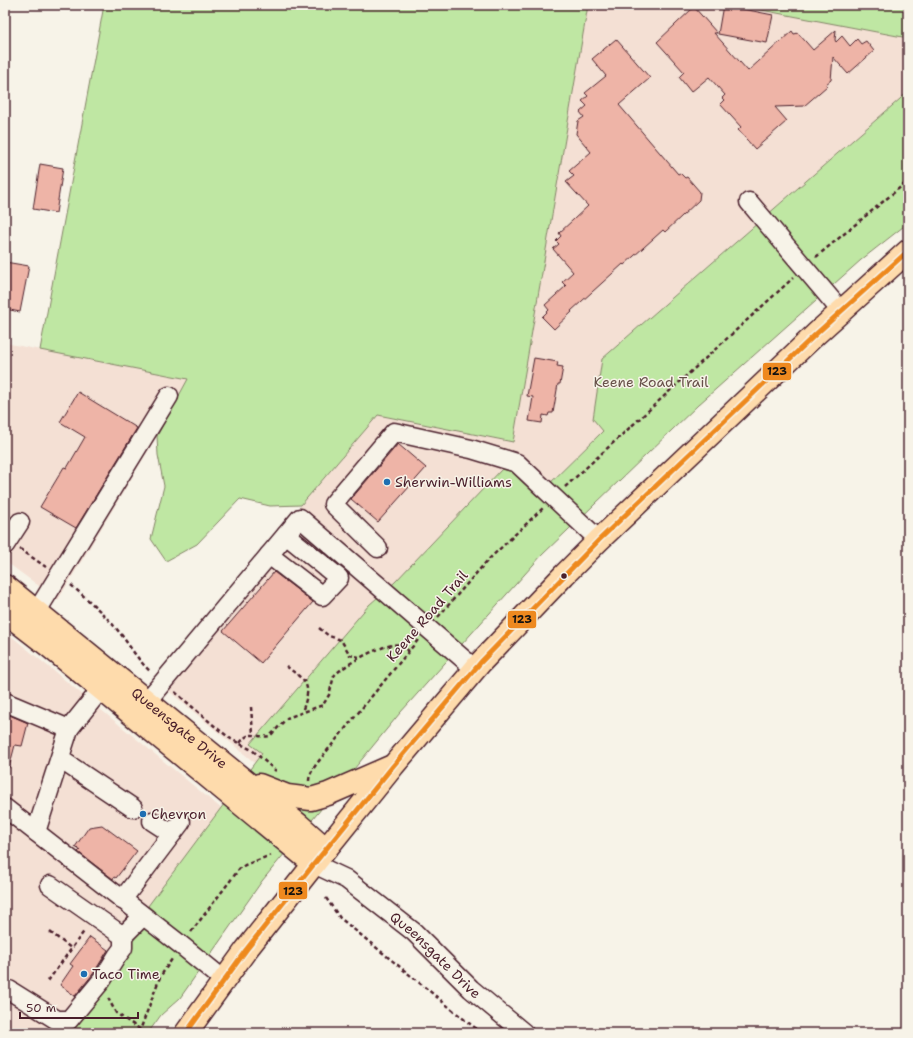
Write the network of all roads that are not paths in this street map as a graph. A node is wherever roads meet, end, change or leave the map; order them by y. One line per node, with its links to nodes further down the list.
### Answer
1 (749, 202): 3 (street)
2 (908, 251): 3 (main road)
3 (841, 311): 7 (main road)
4 (169, 396): 12 (street)
5 (20, 522): 8 (street)
6 (286, 535): 10 (street); 10 (street); 14 (street)
7 (599, 540): 9 (street); 14 (main road)
8 (13, 547)
9 (378, 548)
10 (269, 555): 16 (street)
11 (5, 586): 12 (main road, Queensgate Drive)
12 (37, 611): 16 (main road, Queensgate Drive)
13 (5, 612): 15 (main road, Queensgate Drive)
14 (475, 670): 20 (main road)
15 (101, 689): 18 (street); 26 (main road, Queensgate Drive)
16 (147, 701): 21 (main road, Queensgate Drive)
17 (5, 702): 18 (street)
18 (69, 729): 19 (street)
19 (60, 758): 23 (street); 25 (street)
20 (393, 766): 21 (main road); 26 (main road)
21 (244, 780): 26 (main road, Queensgate Drive)
22 (5, 808): 25 (street)
23 (133, 808)
24 (152, 821): 28 (street)
25 (36, 832): 28 (street)
26 (320, 856): 31 (main road); 34 (street, Queensgate Drive)
27 (50, 885): 30 (street)
28 (122, 900): 29 (street)
29 (143, 916): 30 (street); 31 (street)
30 (123, 936): 32 (street)
31 (224, 980): 33 (main road)
32 (9, 990)
33 (186, 1033)
34 (524, 1033)

